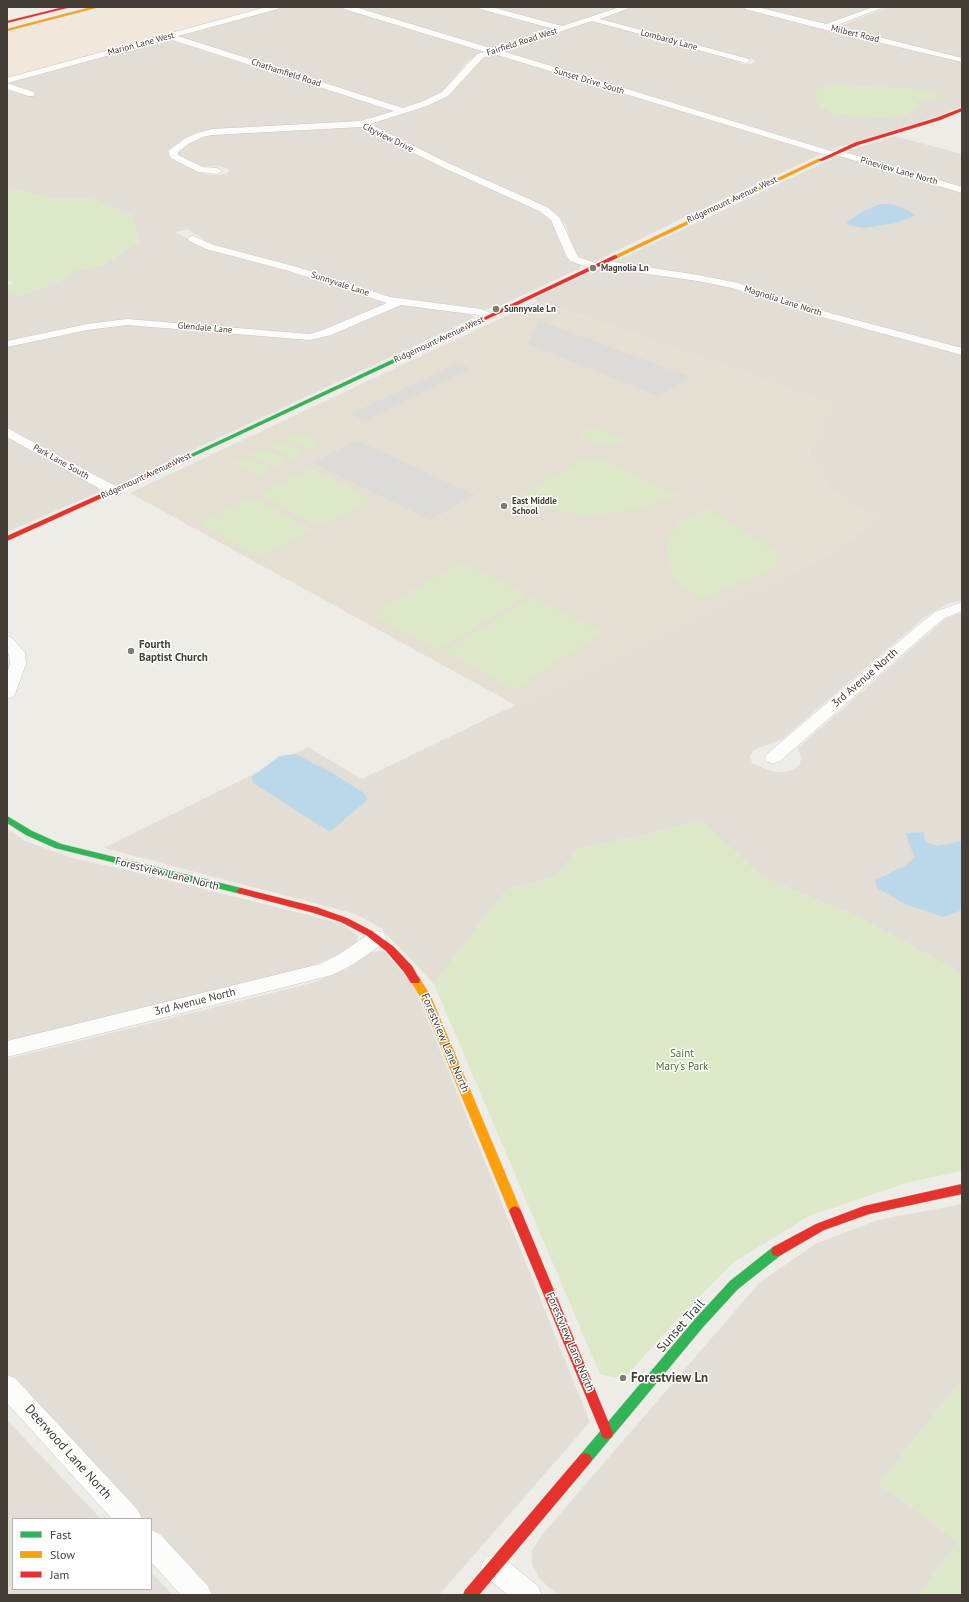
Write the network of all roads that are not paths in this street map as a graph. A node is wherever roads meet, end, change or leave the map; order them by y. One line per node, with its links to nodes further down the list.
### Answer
1 (38, 7): 11 (main road)
2 (45, 7): 11 (main road)
3 (69, 7): 13 (main road)
4 (97, 7): 16 (main road)
5 (275, 7): 17 (street, Marion Lane West)
6 (347, 7): 18 (street, Sunset Drive South)
7 (628, 7): 12 (street, Fairfield Road West)
8 (748, 7): 14 (street, Milbert Road)
9 (880, 7): 14 (street)
10 (490, 8): 15 (street)
11 (7, 16)
12 (592, 19): 15 (street, Fairfield Road West); 20 (street, Lombardy Lane)
13 (7, 22)
14 (826, 27): 19 (street, Milbert Road)
15 (562, 29): 18 (street, Fairfield Road West)
16 (7, 30)
17 (169, 36): 21 (street, Marion Lane West); 25 (street, Chathamfield Road)
18 (493, 52): 25 (street, Fairfield Road West); 27 (street, Sunset Drive South)
19 (962, 60)
20 (746, 61)
21 (7, 81)
22 (7, 86): 23 (street)
23 (31, 94)
24 (962, 109): 27 (main road, Ridgemount Avenue West)
25 (403, 111): 26 (street, Fairfield Road West)
26 (362, 124): 28 (street, Cityview Drive); 31 (street, Cityview Drive)
27 (834, 153): 29 (street, Pineview Lane North); 31 (main road, Ridgemount Avenue West)
28 (217, 171)
29 (962, 190)
30 (193, 239): 32 (street, Sunnyvale Lane)
31 (597, 264): 33 (main road, Ridgemount Avenue West); 35 (street, Magnolia Lane North)
32 (398, 302): 33 (street, Sunnyvale Lane); 34 (street, Glendale Lane)
33 (489, 316): 37 (main road, Ridgemount Avenue West)
34 (7, 344)
35 (962, 352)
36 (7, 432): 37 (street, Park Lane South)
37 (114, 491): 38 (main road, Ridgemount Avenue West)
38 (7, 539)
39 (962, 606): 42 (street, 3rd Avenue North)
40 (7, 641): 41 (street)
41 (7, 694)
42 (773, 758)
43 (7, 819): 44 (main road, Forestview Lane North)
44 (376, 938): 45 (street, 3rd Avenue North); 48 (main road, Forestview Lane North)
45 (7, 1049)
46 (962, 1189): 48 (main road, Sunset Trail)
47 (7, 1386): 49 (street, Deerwood Lane North)
48 (607, 1433): 51 (main road, Sunset Trail)
49 (128, 1518)
50 (152, 1544): 52 (street)
51 (494, 1566): 53 (main road, Sunset Trail); 54 (street)
52 (199, 1595)
53 (470, 1595)
54 (529, 1595)

